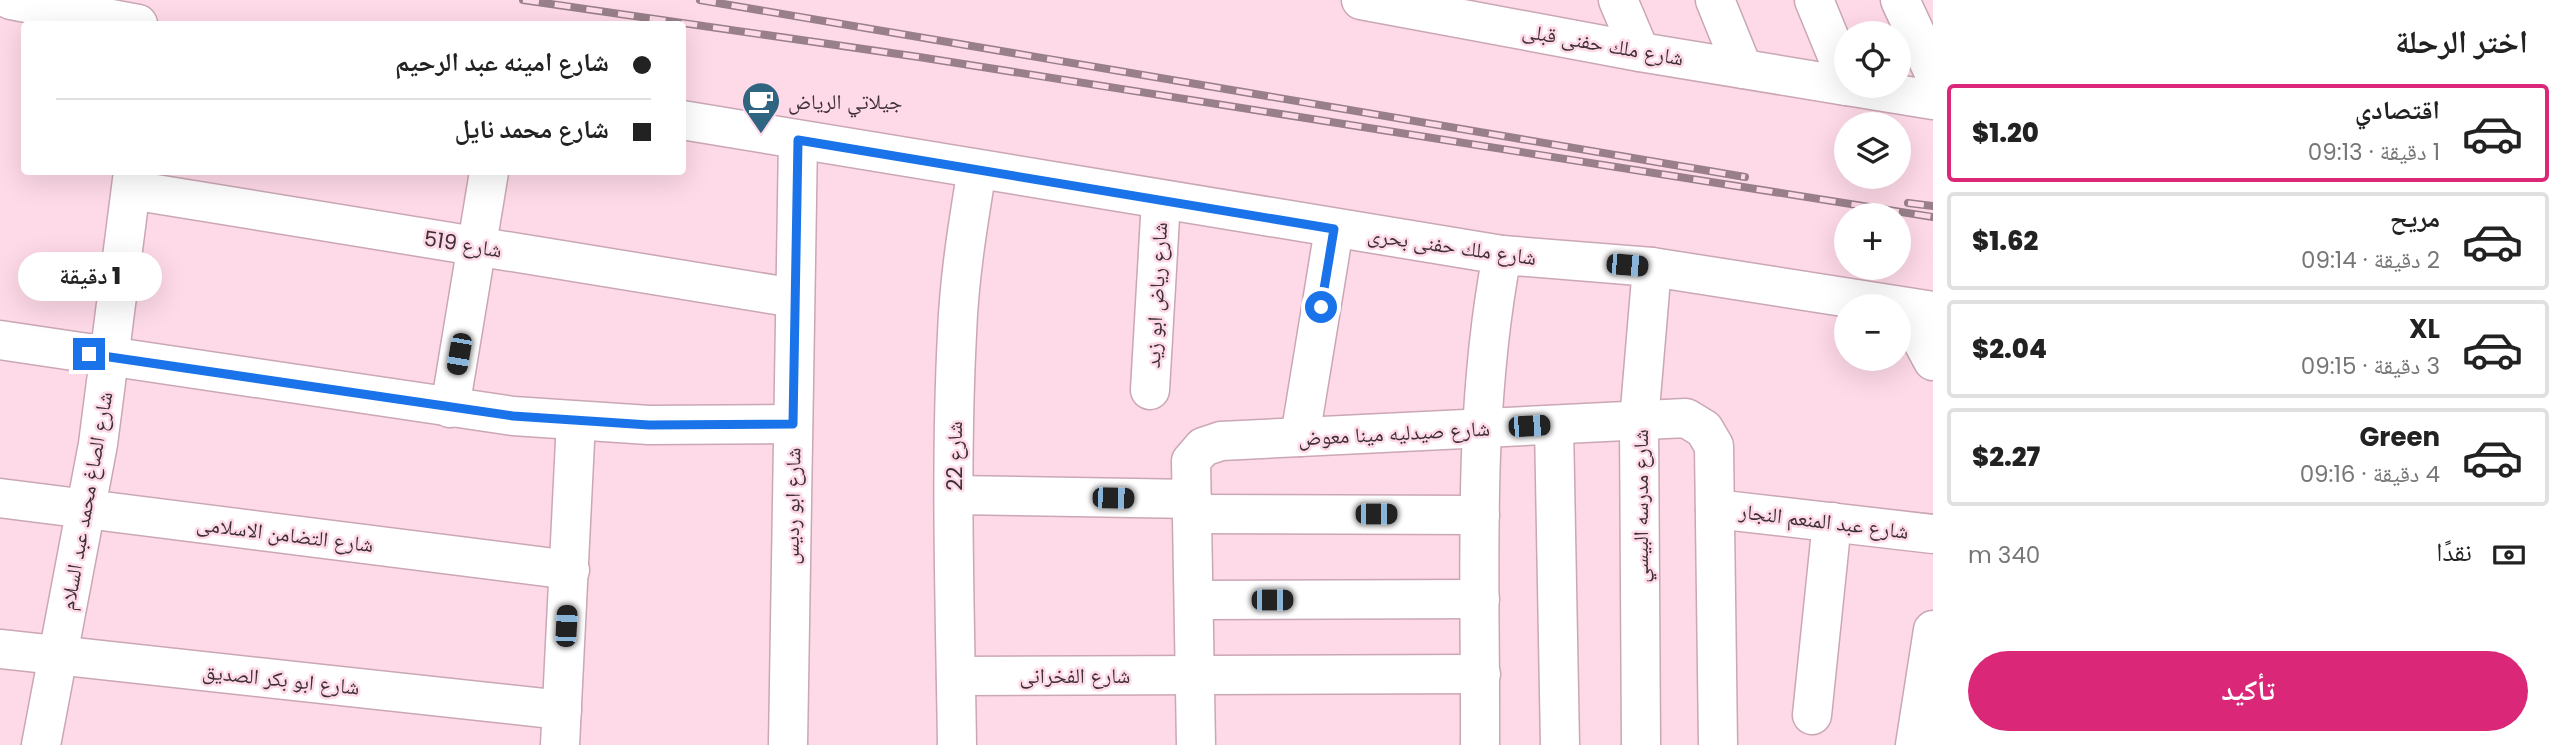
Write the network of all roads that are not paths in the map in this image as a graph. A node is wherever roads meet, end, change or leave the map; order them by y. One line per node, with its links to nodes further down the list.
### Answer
1 (11, 0): 7 (street)
2 (1361, 0): 9 (street, شارع ملك حفنى قبلى)
3 (1618, 0): 9 (street)
4 (1714, 0): 10 (street)
5 (1814, 0): 8 (street)
6 (1900, 0): 11 (street)
7 (122, 21)
8 (1834, 49)
9 (1640, 52): 10 (street, شارع ملك حفنى قبلى)
10 (1743, 68): 12 (street, شارع ملك حفنى قبلى)
11 (1933, 71)
12 (1834, 84)
13 (1911, 96): 14 (street, شارع ملك حفنى قبلى)
14 (1933, 100)
15 (686, 121): 16 (street, شارع ملك حفنى بحرى)
16 (798, 140): 17 (street, شارع ملك حفنى بحرى); 25 (street, شارع ابو رديس)
17 (977, 169): 20 (street, شارع ملك حفنى بحرى); 38 (street, شارع 22)
18 (489, 175): 22 (street)
19 (132, 181): 22 (street, شارع 519); 28 (street, شارع الصاغ محمد عبد السلام)
20 (1161, 200): 21 (street, شارع ملك حفنى بحرى); 30 (street, شارع رياض ابو زيد)
21 (1334, 229): 23 (street, شارع ملك حفنى بحرى); 37 (street)
22 (477, 246): 25 (street, شارع 519); 31 (street)
23 (1502, 255): 24 (street, شارع ملك حفنى بحرى); 36 (street)
24 (1652, 267): 26 (street, شارع ملك حفنى بحرى); 33 (street, شارع مدرسه البيسي)
25 (795, 298): 34 (street, شارع ابو رديس)
26 (1918, 309): 29 (street)
27 (0, 340): 28 (street)
28 (111, 357): 31 (street); 41 (street, شارع الصاغ محمد عبد السلام)
29 (1933, 361)
30 (1150, 390)
31 (450, 408): 32 (street)
32 (576, 421): 34 (street); 46 (street)
33 (1639, 421): 35 (street, شارع صيدليه مينا معوض); 42 (street, شارع صيدليه مينا معوض); 63 (street, شارع مدرسه البيسي)
34 (793, 424): 58 (street, شارع ابو رديس)
35 (1554, 425): 36 (street, شارع صيدليه مينا معوض); 62 (street)
36 (1481, 429): 37 (street, شارع صيدليه مينا معوض); 43 (street)
37 (1300, 437): 40 (street, شارع صيدليه مينا معوض)
38 (954, 495): 40 (street); 54 (street, شارع 22)
39 (0, 498): 41 (street, شارع التضامن الاسلامى)
40 (1192, 506): 43 (street); 48 (street)
41 (87, 509): 46 (street, شارع التضامن الاسلامى); 51 (street, شارع الصاغ محمد عبد السلام)
42 (1715, 509): 44 (street, شارع عبد المنعم النجار); 64 (street, شارع صيدليه مينا معوض)
43 (1480, 515): 47 (street)
44 (1832, 522): 45 (street, شارع عبد المنعم النجار); 55 (street)
45 (1933, 534)
46 (570, 570): 56 (street)
47 (1480, 599): 48 (street); 52 (street)
48 (1194, 600): 53 (street)
49 (1933, 630): 65 (street)
50 (0, 649): 51 (street, شارع ابو بكر الصديق)
51 (58, 656): 56 (street, شارع ابو بكر الصديق); 57 (street, شارع الصاغ محمد عبد السلام)
52 (1481, 674): 53 (street, شارع الفخرانى); 61 (street)
53 (1195, 675): 54 (street, شارع الفخرانى); 60 (street)
54 (956, 676): 59 (street, شارع 22)
55 (1812, 715)
56 (561, 727)
57 (41, 745)
58 (788, 745)
59 (957, 745)
60 (1196, 745)
61 (1480, 745)
62 (1560, 745)
63 (1642, 745)
64 (1718, 745)
65 (1915, 745)

